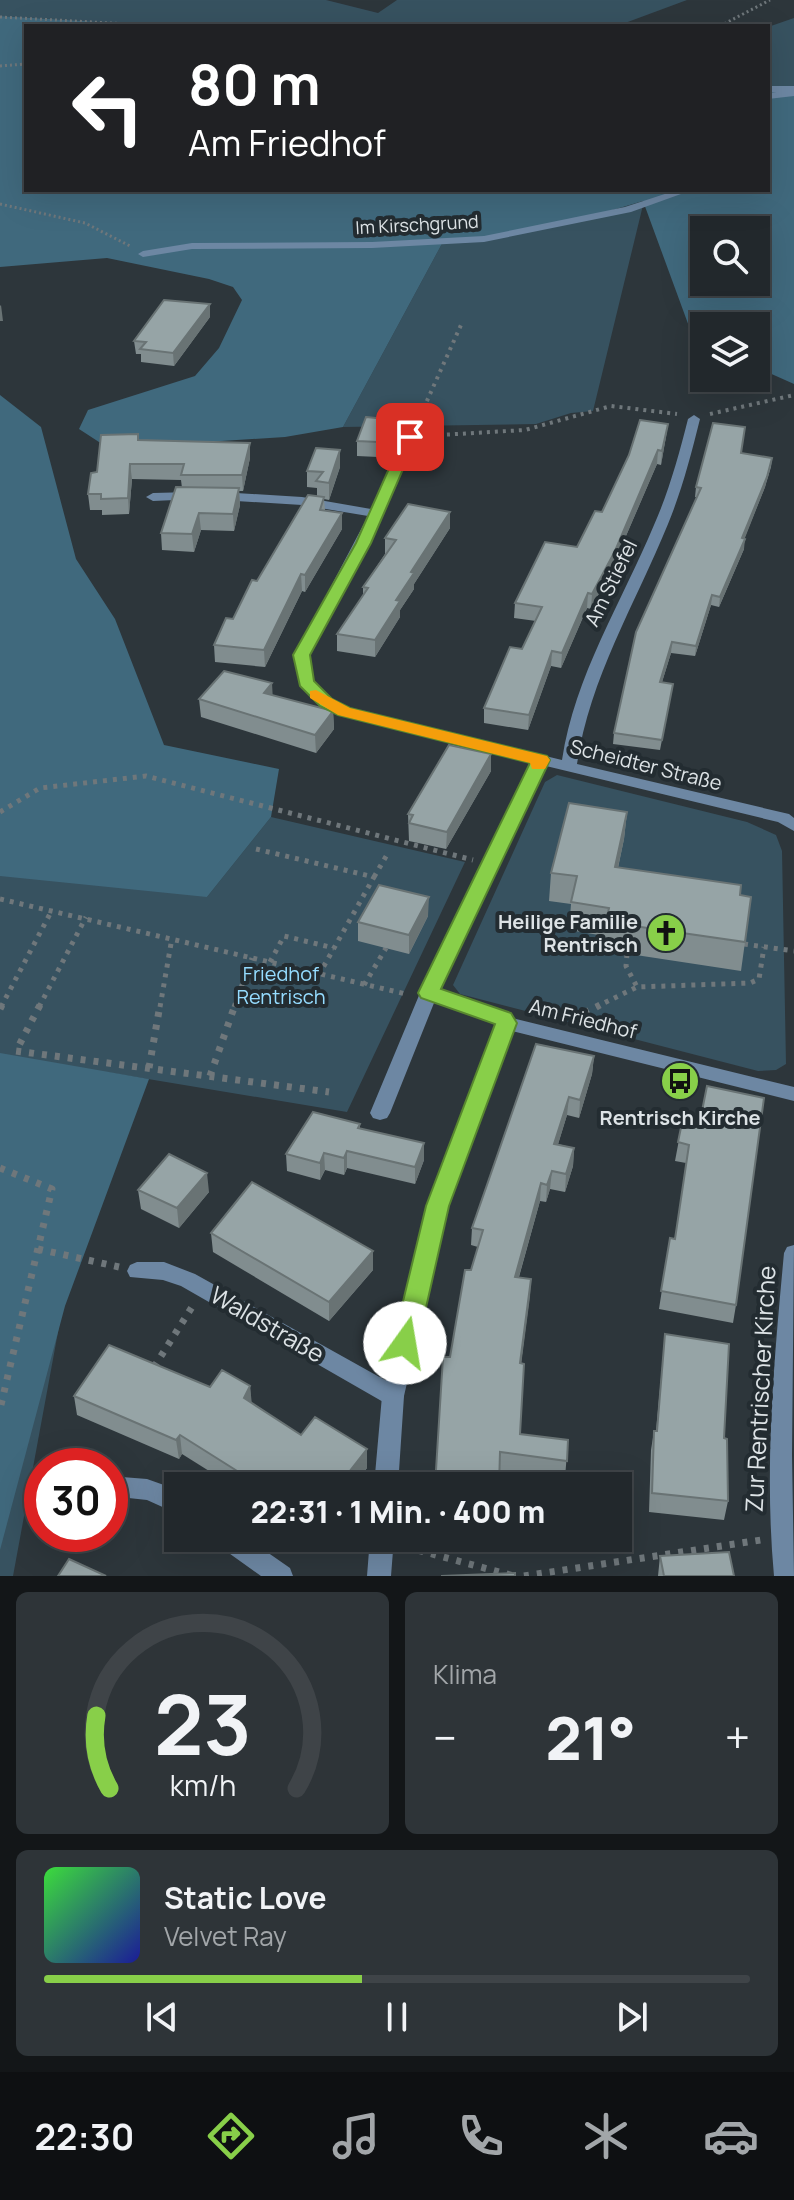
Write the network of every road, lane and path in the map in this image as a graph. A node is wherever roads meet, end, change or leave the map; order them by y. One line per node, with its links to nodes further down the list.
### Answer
1 (770, 0): 4 (path)
2 (0, 17): 3 (path)
3 (129, 24)
4 (724, 24)
5 (24, 64): 6 (path)
6 (0, 66)
7 (770, 89): 8 (street)
8 (794, 91): 9 (street)
9 (770, 96)
10 (681, 192): 12 (street, Im Kirschgrund)
11 (0, 204): 12 (path)
12 (143, 254)
13 (461, 325): 16 (path)
14 (794, 395): 15 (path)
15 (690, 417): 16 (path); 20 (street, Am Stiefel)
16 (410, 437): 18 (street, Scheidter Straße)
17 (153, 497): 18 (street)
18 (377, 514): 19 (street, Scheidter Straße)
19 (541, 760): 20 (street, Scheidter Straße); 25 (street)
20 (569, 766): 22 (street, Scheidter Straße)
21 (0, 812): 25 (path)
22 (794, 826)
23 (256, 849): 26 (path)
24 (388, 853): 26 (path)
25 (490, 864): 42 (street)
26 (374, 877): 33 (path)
27 (0, 899): 28 (path)
28 (52, 910): 29 (path); 43 (path)
29 (86, 917): 30 (path); 46 (path)
30 (172, 938): 37 (path); 46 (path)
31 (744, 944): 32 (path)
32 (764, 947): 35 (path); 41 (path)
33 (334, 948): 38 (path); 39 (path)
34 (386, 948): 40 (path)
35 (794, 951)
36 (627, 954): 41 (path)
37 (252, 958): 38 (path); 47 (path)
38 (270, 962): 39 (path)
39 (320, 973): 40 (path)
40 (364, 985): 42 (path)
41 (637, 987): 45 (path)
42 (428, 996): 44 (street, Am Friedhof); 50 (street)
43 (0, 1009)
44 (506, 1023): 45 (street, Am Friedhof); 57 (street)
45 (550, 1034): 49 (street, Am Friedhof)
46 (149, 1068): 47 (path)
47 (210, 1076): 48 (path)
48 (329, 1092)
49 (794, 1094)
50 (380, 1113)
51 (0, 1168): 52 (path)
52 (38, 1249): 54 (path); 58 (path)
53 (794, 1253): 62 (street, Zur Rentrischer Kirche)
54 (137, 1271): 55 (street, Waldstraße)
55 (204, 1289): 56 (path); 57 (street, Waldstraße)
56 (154, 1367)
57 (393, 1396): 59 (street)
58 (0, 1409)
59 (387, 1472)
60 (128, 1487): 61 (street)
61 (164, 1493)
62 (781, 1537): 69 (path); 70 (street, Zur Rentrischer Kirche)
63 (247, 1552): 66 (street)
64 (381, 1552): 67 (street)
65 (428, 1552): 68 (path)
66 (281, 1576)
67 (379, 1576)
68 (514, 1576)
69 (524, 1576)
70 (786, 1576)

